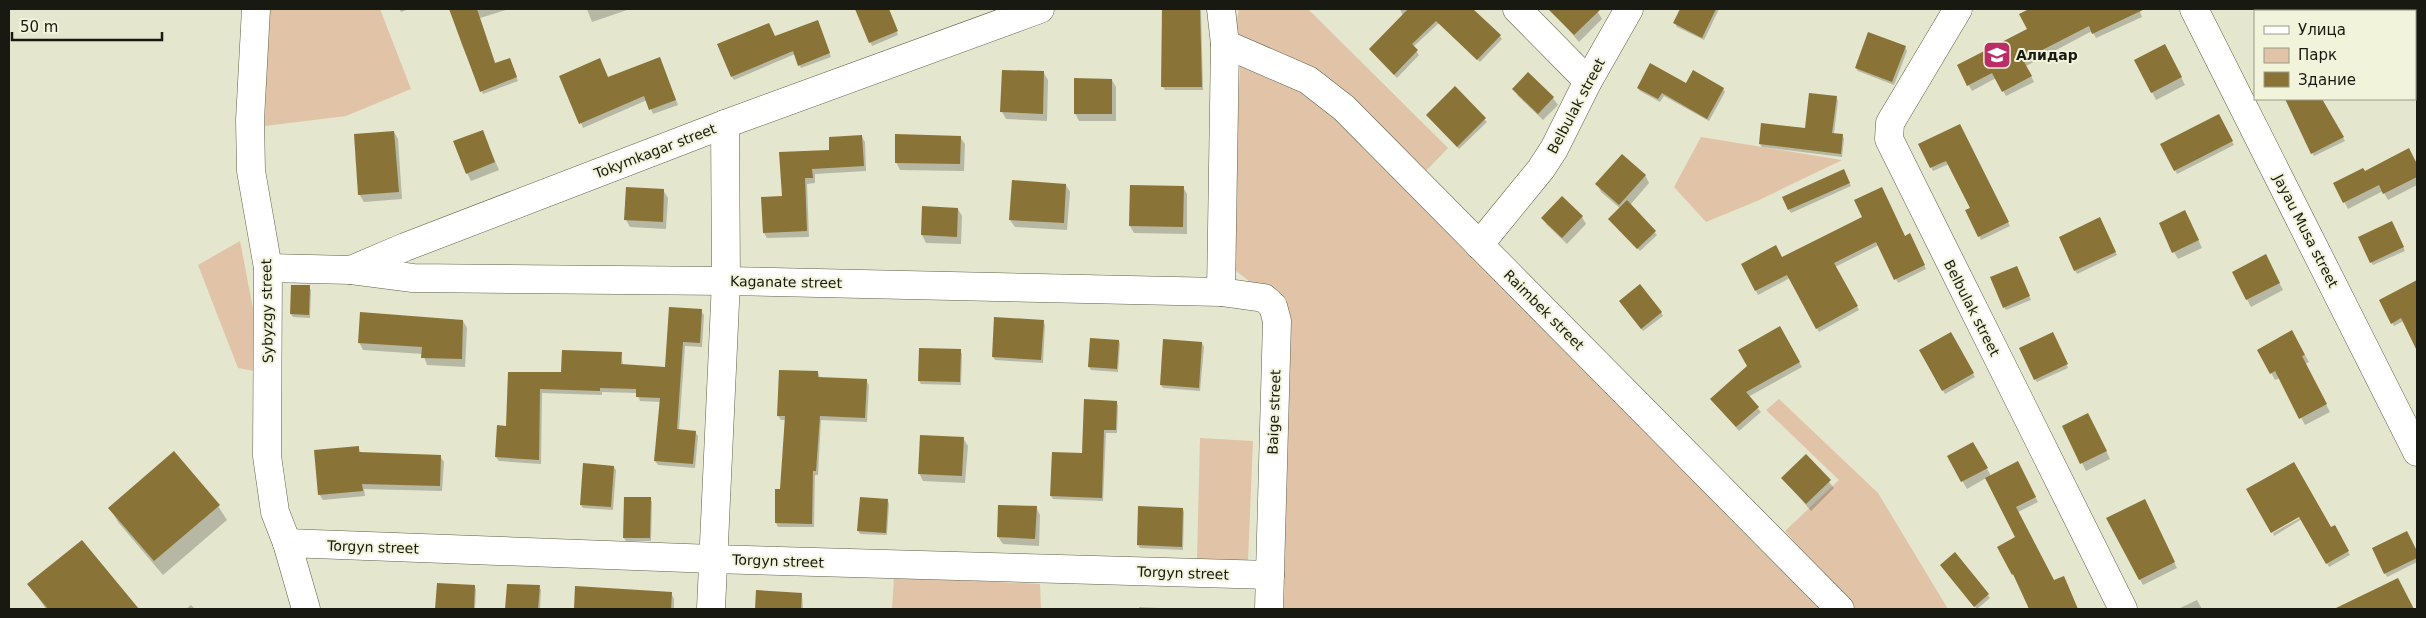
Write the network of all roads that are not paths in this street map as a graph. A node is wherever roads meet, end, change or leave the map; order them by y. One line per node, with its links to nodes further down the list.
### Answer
1 (256, 9): 12 (street, Sybyzgy street)
2 (1040, 9): 10 (street, Tokymkagar street)
3 (1221, 9): 8 (street)
4 (1517, 9): 9 (street)
5 (1629, 9): 9 (street, Belbulak street)
6 (1958, 9): 25 (street, Belbulak street)
7 (2194, 9): 16 (street, Jayau Musa street)
8 (1225, 44): 11 (street, Raimbek street); 15 (street)
9 (1588, 82): 11 (street, Belbulak street)
10 (725, 124): 13 (street, Tokymkagar street); 14 (street)
11 (1479, 245): 24 (street, Raimbek street)
12 (268, 268): 13 (street, Tokymkagar street); 18 (street, Sybyzgy street)
13 (351, 270): 14 (street, Kaganate street)
14 (726, 281): 15 (street, Kaganate street); 19 (street)
15 (1221, 292): 20 (street, Baige street)
16 (2410, 422): 17 (street, Jayau Musa street)
17 (2417, 452)
18 (287, 543): 19 (street, Torgyn street); 21 (street, Sybyzgy street)
19 (713, 560): 20 (street, Torgyn street); 22 (street)
20 (1270, 575): 23 (street, Baige street)
21 (306, 609)
22 (711, 609)
23 (1269, 609)
24 (1840, 609)
25 (2123, 609)

